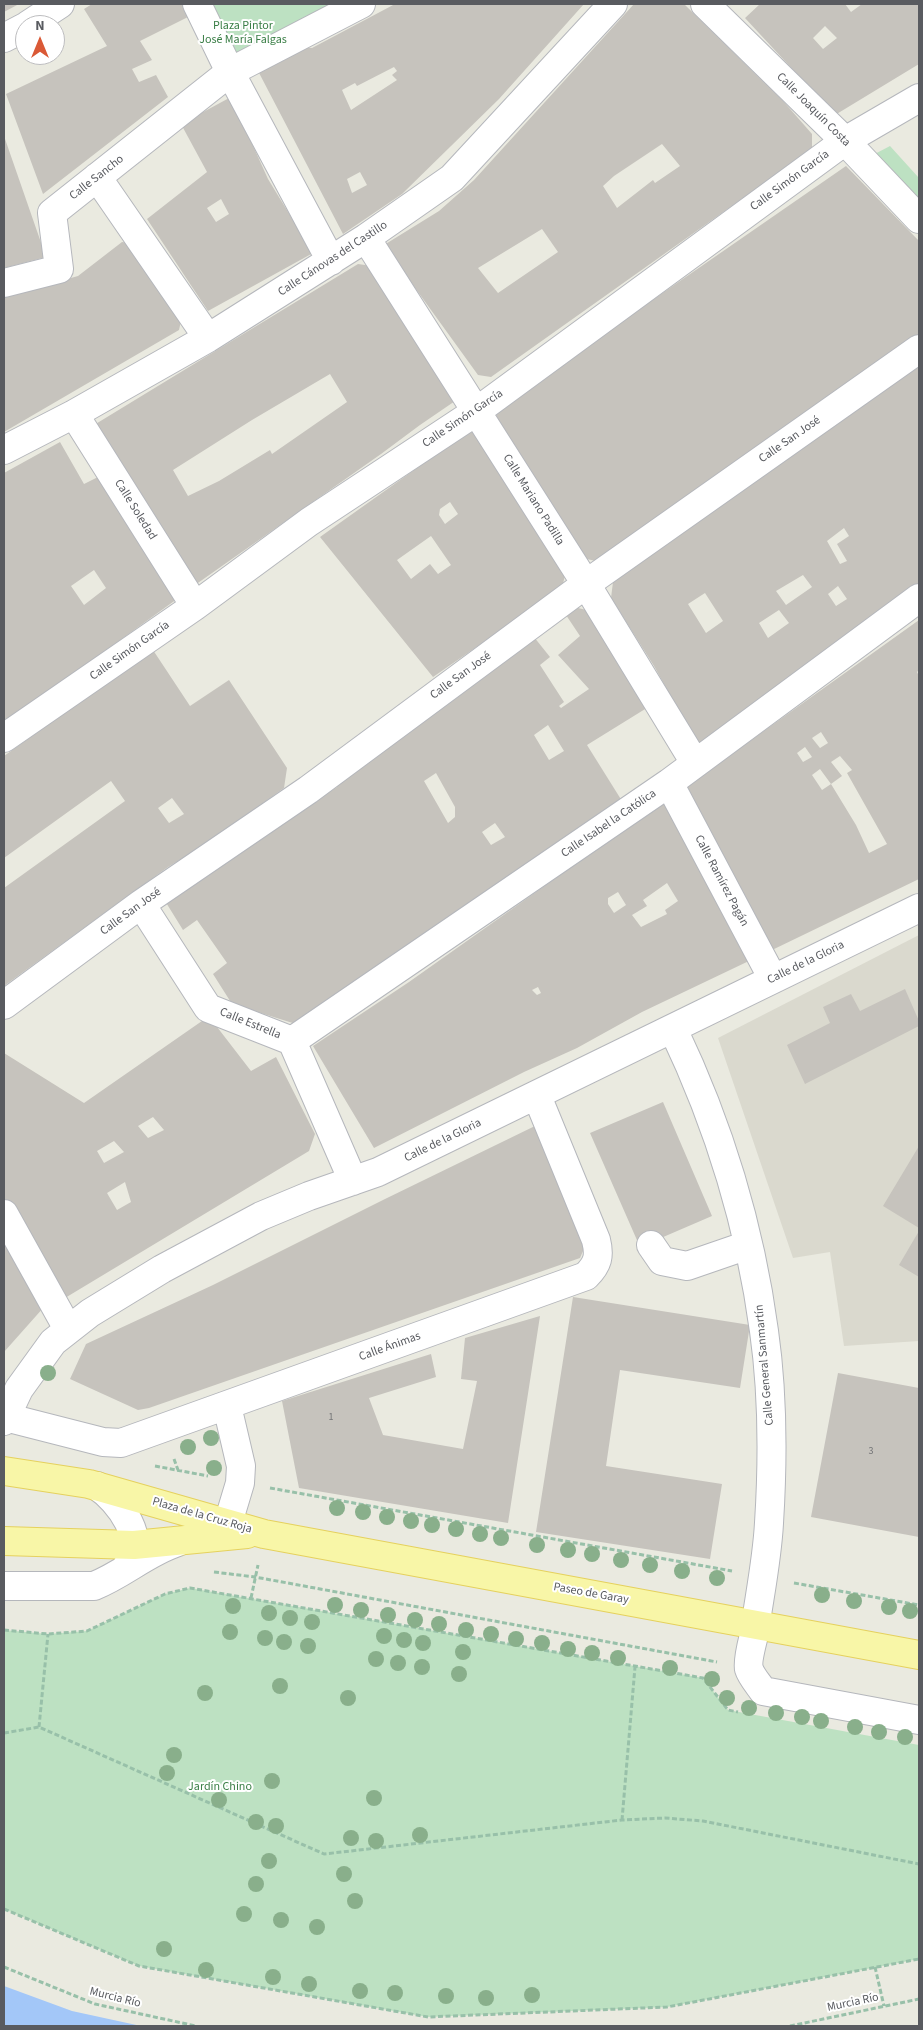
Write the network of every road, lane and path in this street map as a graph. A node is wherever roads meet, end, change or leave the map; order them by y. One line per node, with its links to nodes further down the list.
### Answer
1 (60, 4): 6 (street)
2 (196, 4): 9 (street)
3 (360, 4): 9 (street)
4 (613, 4): 14 (street, Calle Cánovas del Castillo)
5 (705, 4): 11 (street, Calle Joaquín Costa)
6 (43, 15)
7 (15, 32): 8 (street)
8 (4, 38)
9 (230, 72): 12 (street, Calle Sancho); 15 (street)
10 (919, 98): 11 (street, Calle Simón García)
11 (845, 141): 13 (street, Calle Joaquín Costa); 19 (street, Calle Simón García)
12 (98, 177): 16 (street, Calle Sancho); 17 (street)
13 (919, 219)
14 (366, 238): 15 (street, Calle Cánovas del Castillo); 19 (street, Calle Mariano Padilla)
15 (331, 261): 17 (street, Calle Cánovas del Castillo)
16 (4, 282)
17 (208, 338): 20 (street, Calle Cánovas del Castillo)
18 (919, 349): 22 (street, Calle San José)
19 (477, 411): 22 (street, Calle Mariano Padilla); 24 (street, Calle Simón García)
20 (74, 414): 21 (street, Calle Cánovas del Castillo); 24 (street, Calle Soledad)
21 (4, 450)
22 (586, 584): 26 (street, Calle Mariano Padilla); 28 (street, Calle San José)
23 (919, 598): 26 (street, Calle Isabel la Católica)
24 (195, 606): 25 (street, Calle Simón García)
25 (4, 738)
26 (695, 763): 27 (street, Calle Isabel la Católica)
27 (669, 783): 30 (street, Calle Ramírez Pagán); 33 (street, Calle Isabel la Católica)
28 (140, 904): 31 (street, Calle San José); 33 (street, Calle Estrella)
29 (919, 908): 30 (street, Calle de la Gloria)
30 (773, 979): 32 (street, Calle de la Gloria)
31 (4, 1004)
32 (674, 1028): 34 (street, Calle de la Gloria); 37 (street, Calle General Sanmartín)
33 (292, 1041): 35 (street, Calle Estrella)
34 (537, 1096): 35 (street, Calle de la Gloria); 40 (street, Calle Ánimas)
35 (353, 1181): 39 (street, Calle de la Gloria)
36 (4, 1214): 39 (street)
37 (748, 1245): 38 (street); 53 (street, Calle General Sanmartín)
38 (651, 1246)
39 (68, 1329): 41 (street, Calle de la Gloria)
40 (227, 1406): 42 (street, Calle Ánimas); 44 (street)
41 (4, 1419): 42 (street, Calle Ánimas)
42 (164, 1428): 44 (path)
43 (4, 1471): 45 (main road, Plaza de la Cruz Roja)
44 (240, 1483): 46 (street); 53 (path)
45 (97, 1486): 46 (main road, Plaza de la Cruz Roja); 50 (street)
46 (228, 1522): 47 (main road, Plaza de la Cruz Roja)
47 (264, 1534): 48 (main road, Plaza de la Cruz Roja); 56 (main road, Paseo de Garay)
48 (187, 1540): 50 (main road, Plaza de la Cruz Roja); 51 (street)
49 (4, 1541): 50 (main road, Plaza de la Cruz Roja)
50 (134, 1544): 51 (street)
51 (124, 1569): 54 (street)
52 (211, 1572): 61 (path)
53 (763, 1577): 55 (path); 56 (street, Calle General Sanmartín)
54 (4, 1586)
55 (919, 1606)
56 (755, 1624): 59 (main road, Paseo de Garay); 61 (street, Calle General Sanmartín)
57 (4, 1630): 58 (path)
58 (48, 1634): 60 (path); 64 (path)
59 (919, 1655)
60 (636, 1667): 62 (path); 66 (path)
61 (748, 1668): 63 (street)
62 (748, 1713)
63 (919, 1720)
64 (39, 1727): 65 (path); 66 (path)
65 (4, 1733)
66 (622, 1820): 67 (path)
67 (919, 1864)
68 (4, 1909): 71 (path)
69 (919, 1959): 71 (path)
70 (4, 1967): 74 (path, Murcia Río)
71 (875, 1967): 73 (path)
72 (919, 1999): 73 (path, Murcia Río)
73 (884, 2006): 75 (path, Murcia Río)
74 (196, 2026)
75 (790, 2026)

